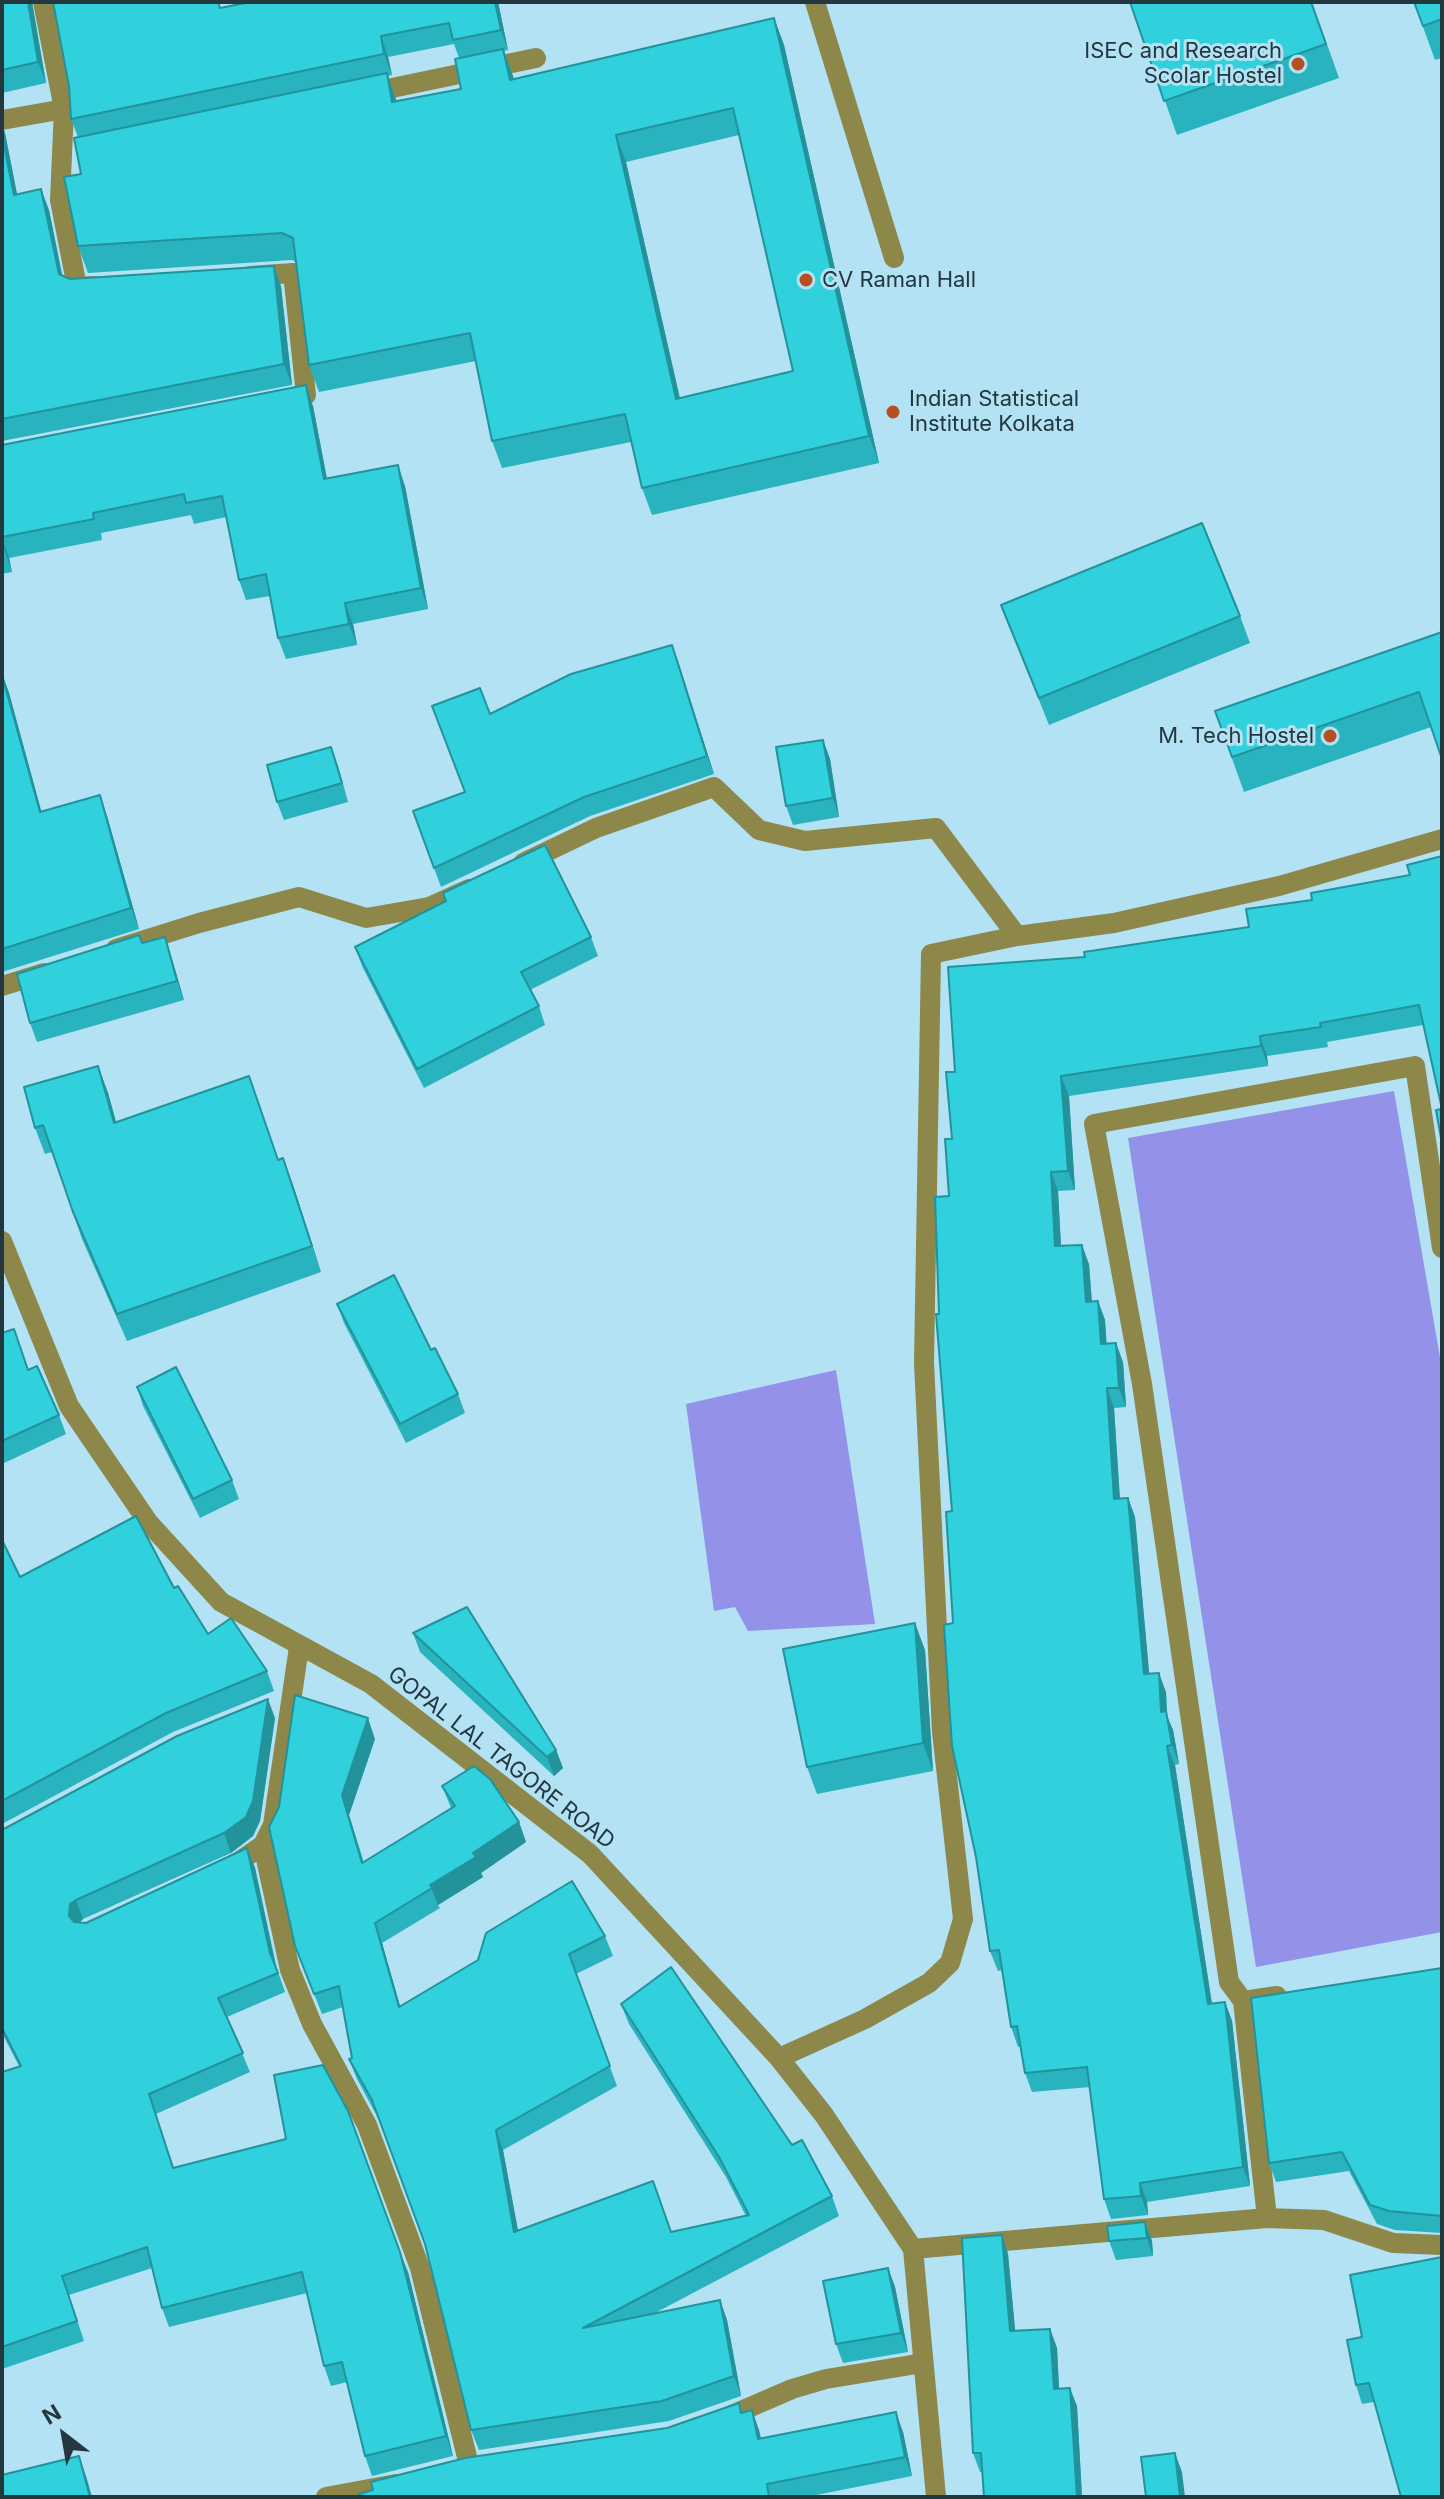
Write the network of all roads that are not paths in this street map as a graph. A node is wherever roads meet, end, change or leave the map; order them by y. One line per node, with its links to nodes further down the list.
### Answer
1 (43, 2): 5 (street)
2 (815, 2): 7 (street)
3 (536, 58): 4 (street)
4 (353, 96)
5 (64, 109): 6 (street); 9 (street)
6 (2, 120)
7 (894, 258)
8 (231, 277): 10 (street)
9 (108, 285)
10 (277, 401)
11 (1442, 839): 12 (street)
12 (1017, 936): 13 (street); 25 (street)
13 (93, 957)
14 (63, 967): 15 (street)
15 (2, 986)
16 (2, 1241): 18 (street, GOPAL LAL TAGORE ROAD)
17 (1442, 1248): 24 (street)
18 (299, 1647): 19 (street); 25 (street, GOPAL LAL TAGORE ROAD)
19 (293, 1697): 20 (street); 21 (street)
20 (264, 1709)
21 (263, 1845): 22 (street); 31 (street)
22 (208, 1880)
23 (1304, 1992): 24 (street)
24 (1243, 2001): 26 (street)
25 (779, 2058): 28 (street, GOPAL LAL TAGORE ROAD)
26 (1267, 2218): 27 (street); 28 (street)
27 (1442, 2245)
28 (913, 2249): 29 (street, GOPAL LAL TAGORE ROAD)
29 (923, 2363): 30 (street); 34 (street, GOPAL LAL TAGORE ROAD)
30 (702, 2425)
31 (469, 2465)
32 (415, 2479): 33 (street)
33 (326, 2497)
34 (936, 2497)

